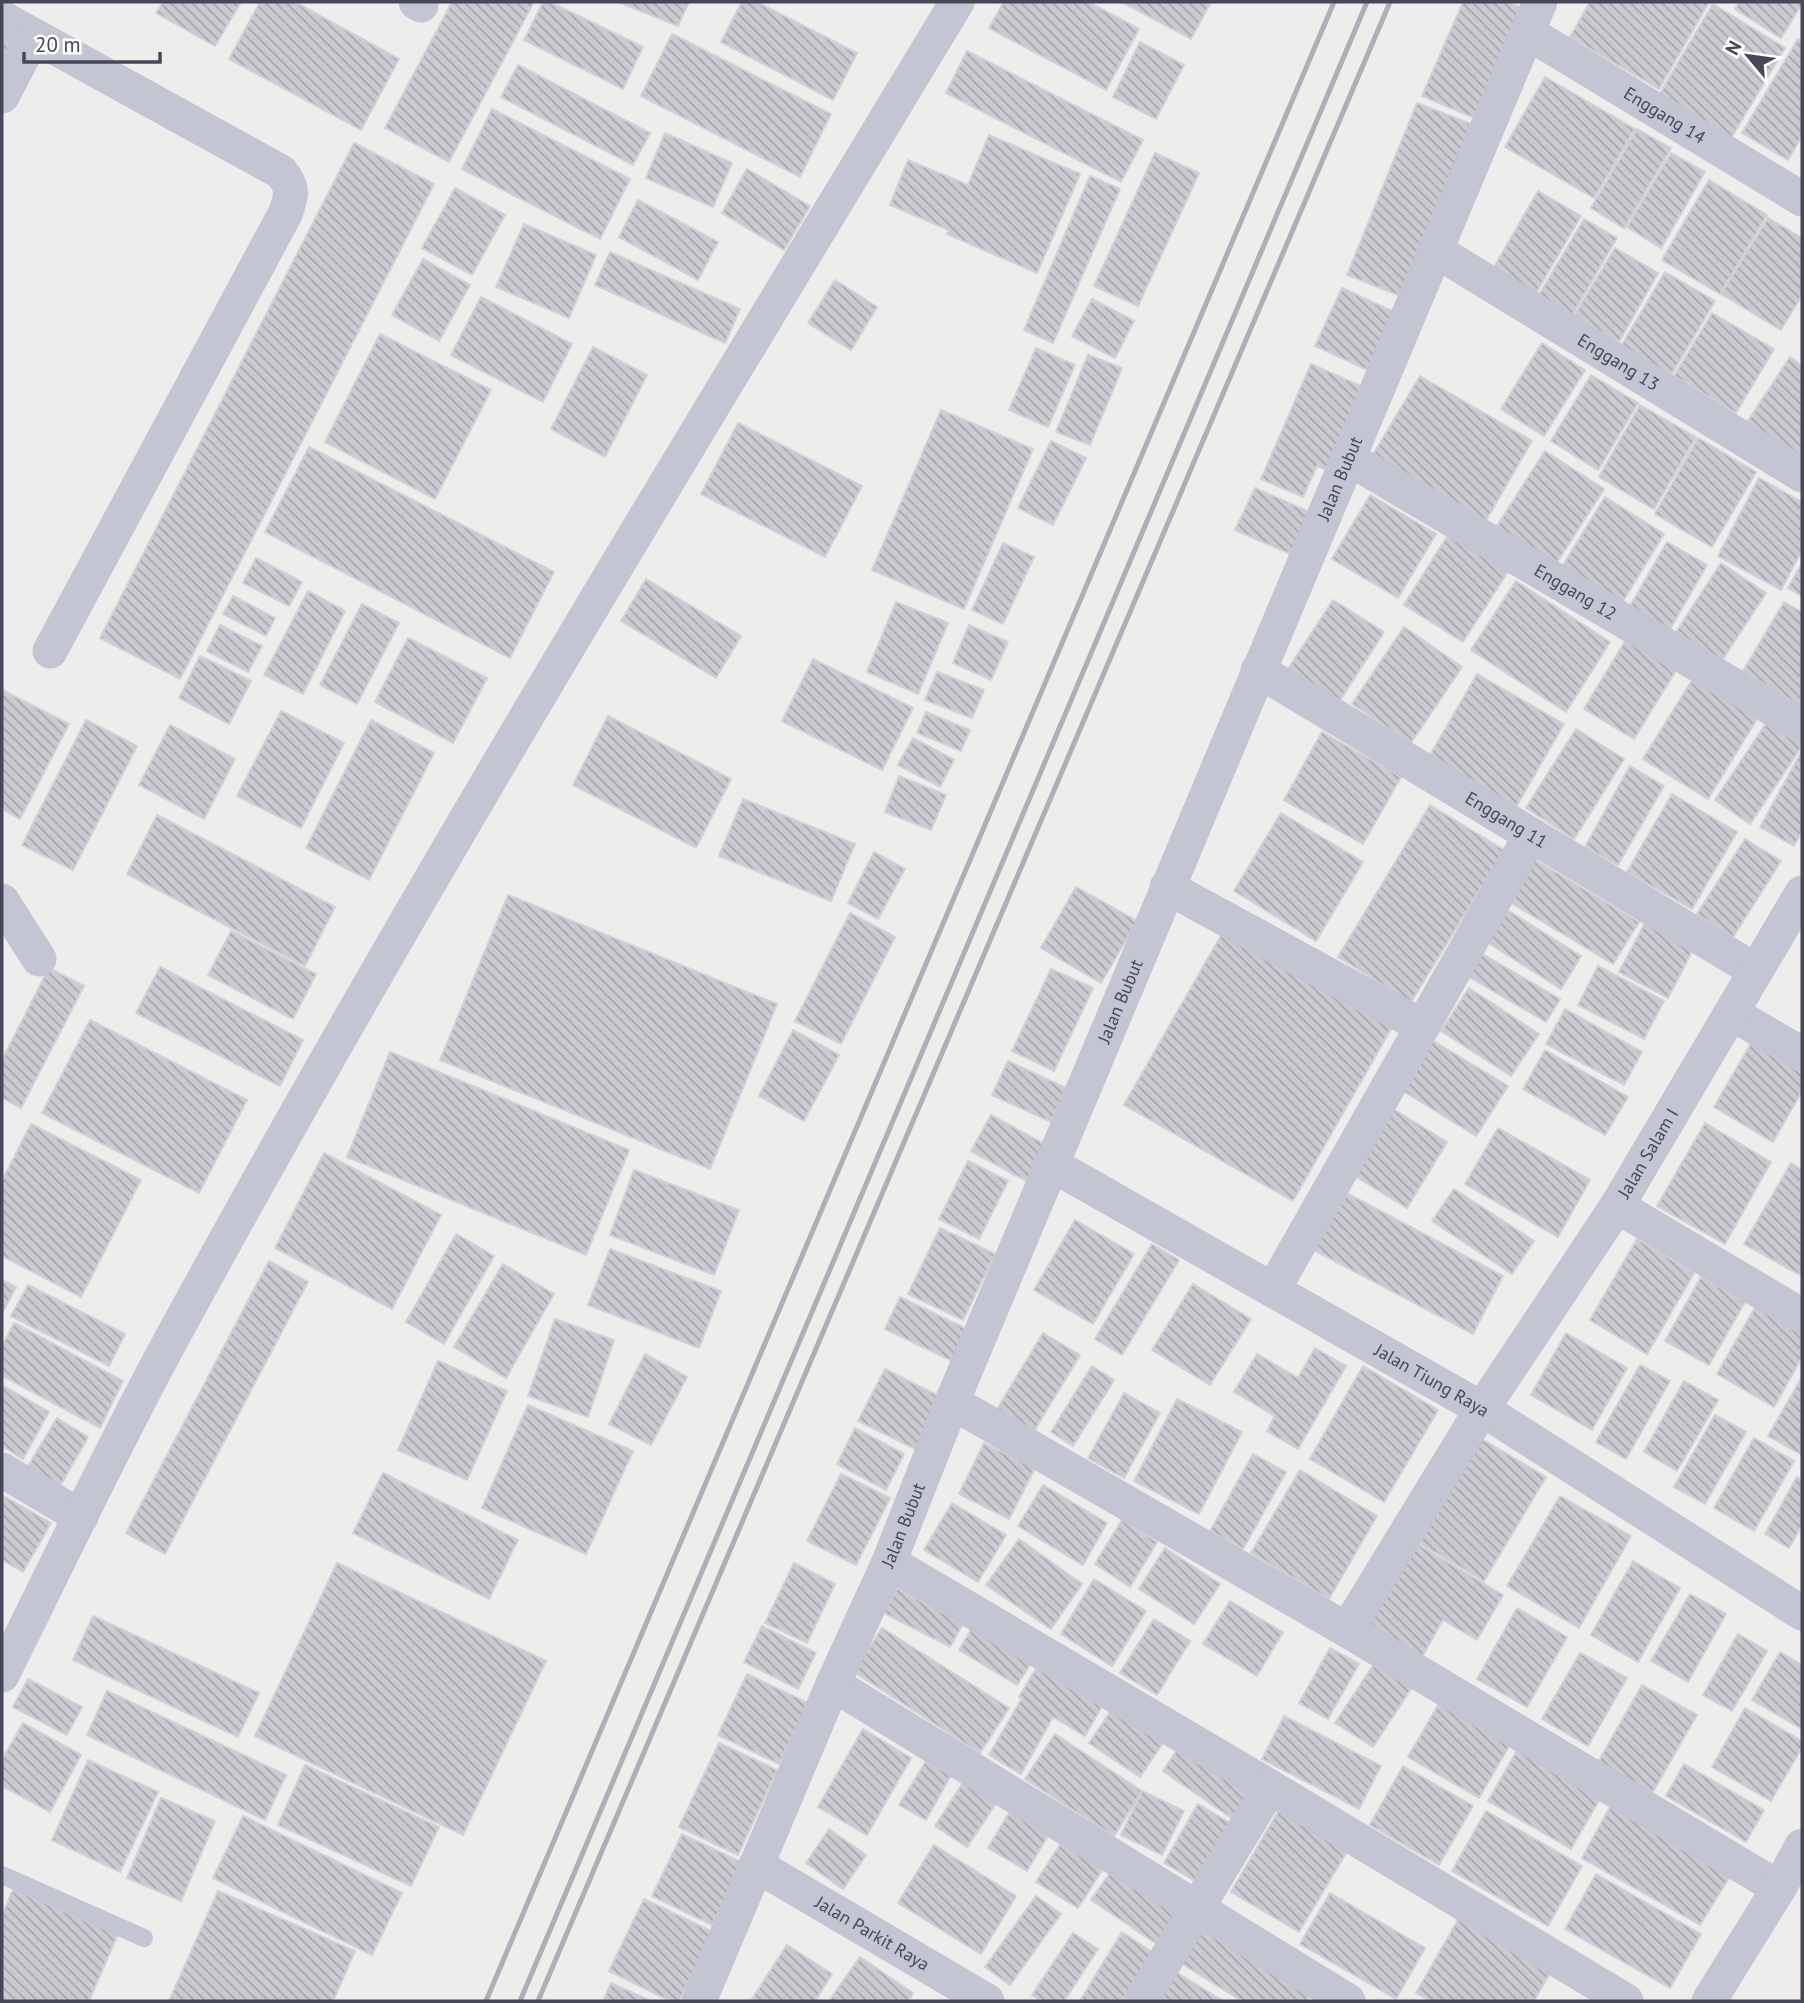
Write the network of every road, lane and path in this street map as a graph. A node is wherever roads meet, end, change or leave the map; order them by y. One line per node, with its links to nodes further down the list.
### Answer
1 (957, 2): 29 (street)
2 (1534, 17): 6 (street, Enggang 14); 7 (street, Jalan Bubut)
3 (2, 18): 4 (street)
4 (33, 37): 5 (street); 10 (street)
5 (2, 96)
6 (1802, 199)
7 (1436, 250): 8 (street, Jalan Bubut); 9 (street, Enggang 13)
8 (1348, 458): 11 (street, Jalan Bubut); 12 (street, Enggang 12)
9 (1802, 475)
10 (50, 651)
11 (1258, 670): 13 (street, Enggang 11); 14 (street, Jalan Bubut)
12 (1802, 726)
13 (1531, 835): 18 (street, Enggang 11); 20 (street)
14 (1167, 887): 20 (street); 22 (street, Jalan Bubut)
15 (1802, 893): 18 (street, Jalan Salam I)
16 (2, 901): 17 (street)
17 (39, 960)
18 (1756, 971): 19 (street, Jalan Salam I)
19 (1731, 1013): 21 (street); 23 (street, Jalan Salam I)
20 (1422, 1026): 24 (street)
21 (1802, 1054)
22 (1051, 1164): 24 (street, Jalan Tiung Raya); 26 (street, Jalan Bubut)
23 (1617, 1206): 25 (street); 27 (street, Jalan Salam I)
24 (1273, 1290): 27 (street, Jalan Tiung Raya)
25 (1802, 1316)
26 (951, 1402): 30 (street, Jalan Bubut); 32 (street)
27 (1482, 1409): 31 (street, Jalan Tiung Raya); 32 (street, Jalan Salam I)
28 (2, 1471): 29 (street)
29 (81, 1517): 33 (street)
30 (889, 1562): 34 (street, Jalan Bubut); 35 (street)
31 (1802, 1612)
32 (1347, 1630): 39 (street)
33 (2, 1675)
34 (833, 1684): 37 (street, Jalan Bubut); 40 (street)
35 (1270, 1787): 40 (street); 46 (street)
36 (1802, 1846): 39 (street)
37 (756, 1865): 42 (street, Jalan Bubut); 43 (street, Jalan Parkit Raya)
38 (2, 1875): 41 (lane)
39 (1779, 1888): 47 (street)
40 (1196, 1908): 44 (street); 45 (street)
41 (144, 1938)
42 (699, 2001)
43 (987, 2001)
44 (1141, 2001)
45 (1348, 2001)
46 (1626, 2001)
47 (1709, 2001)

